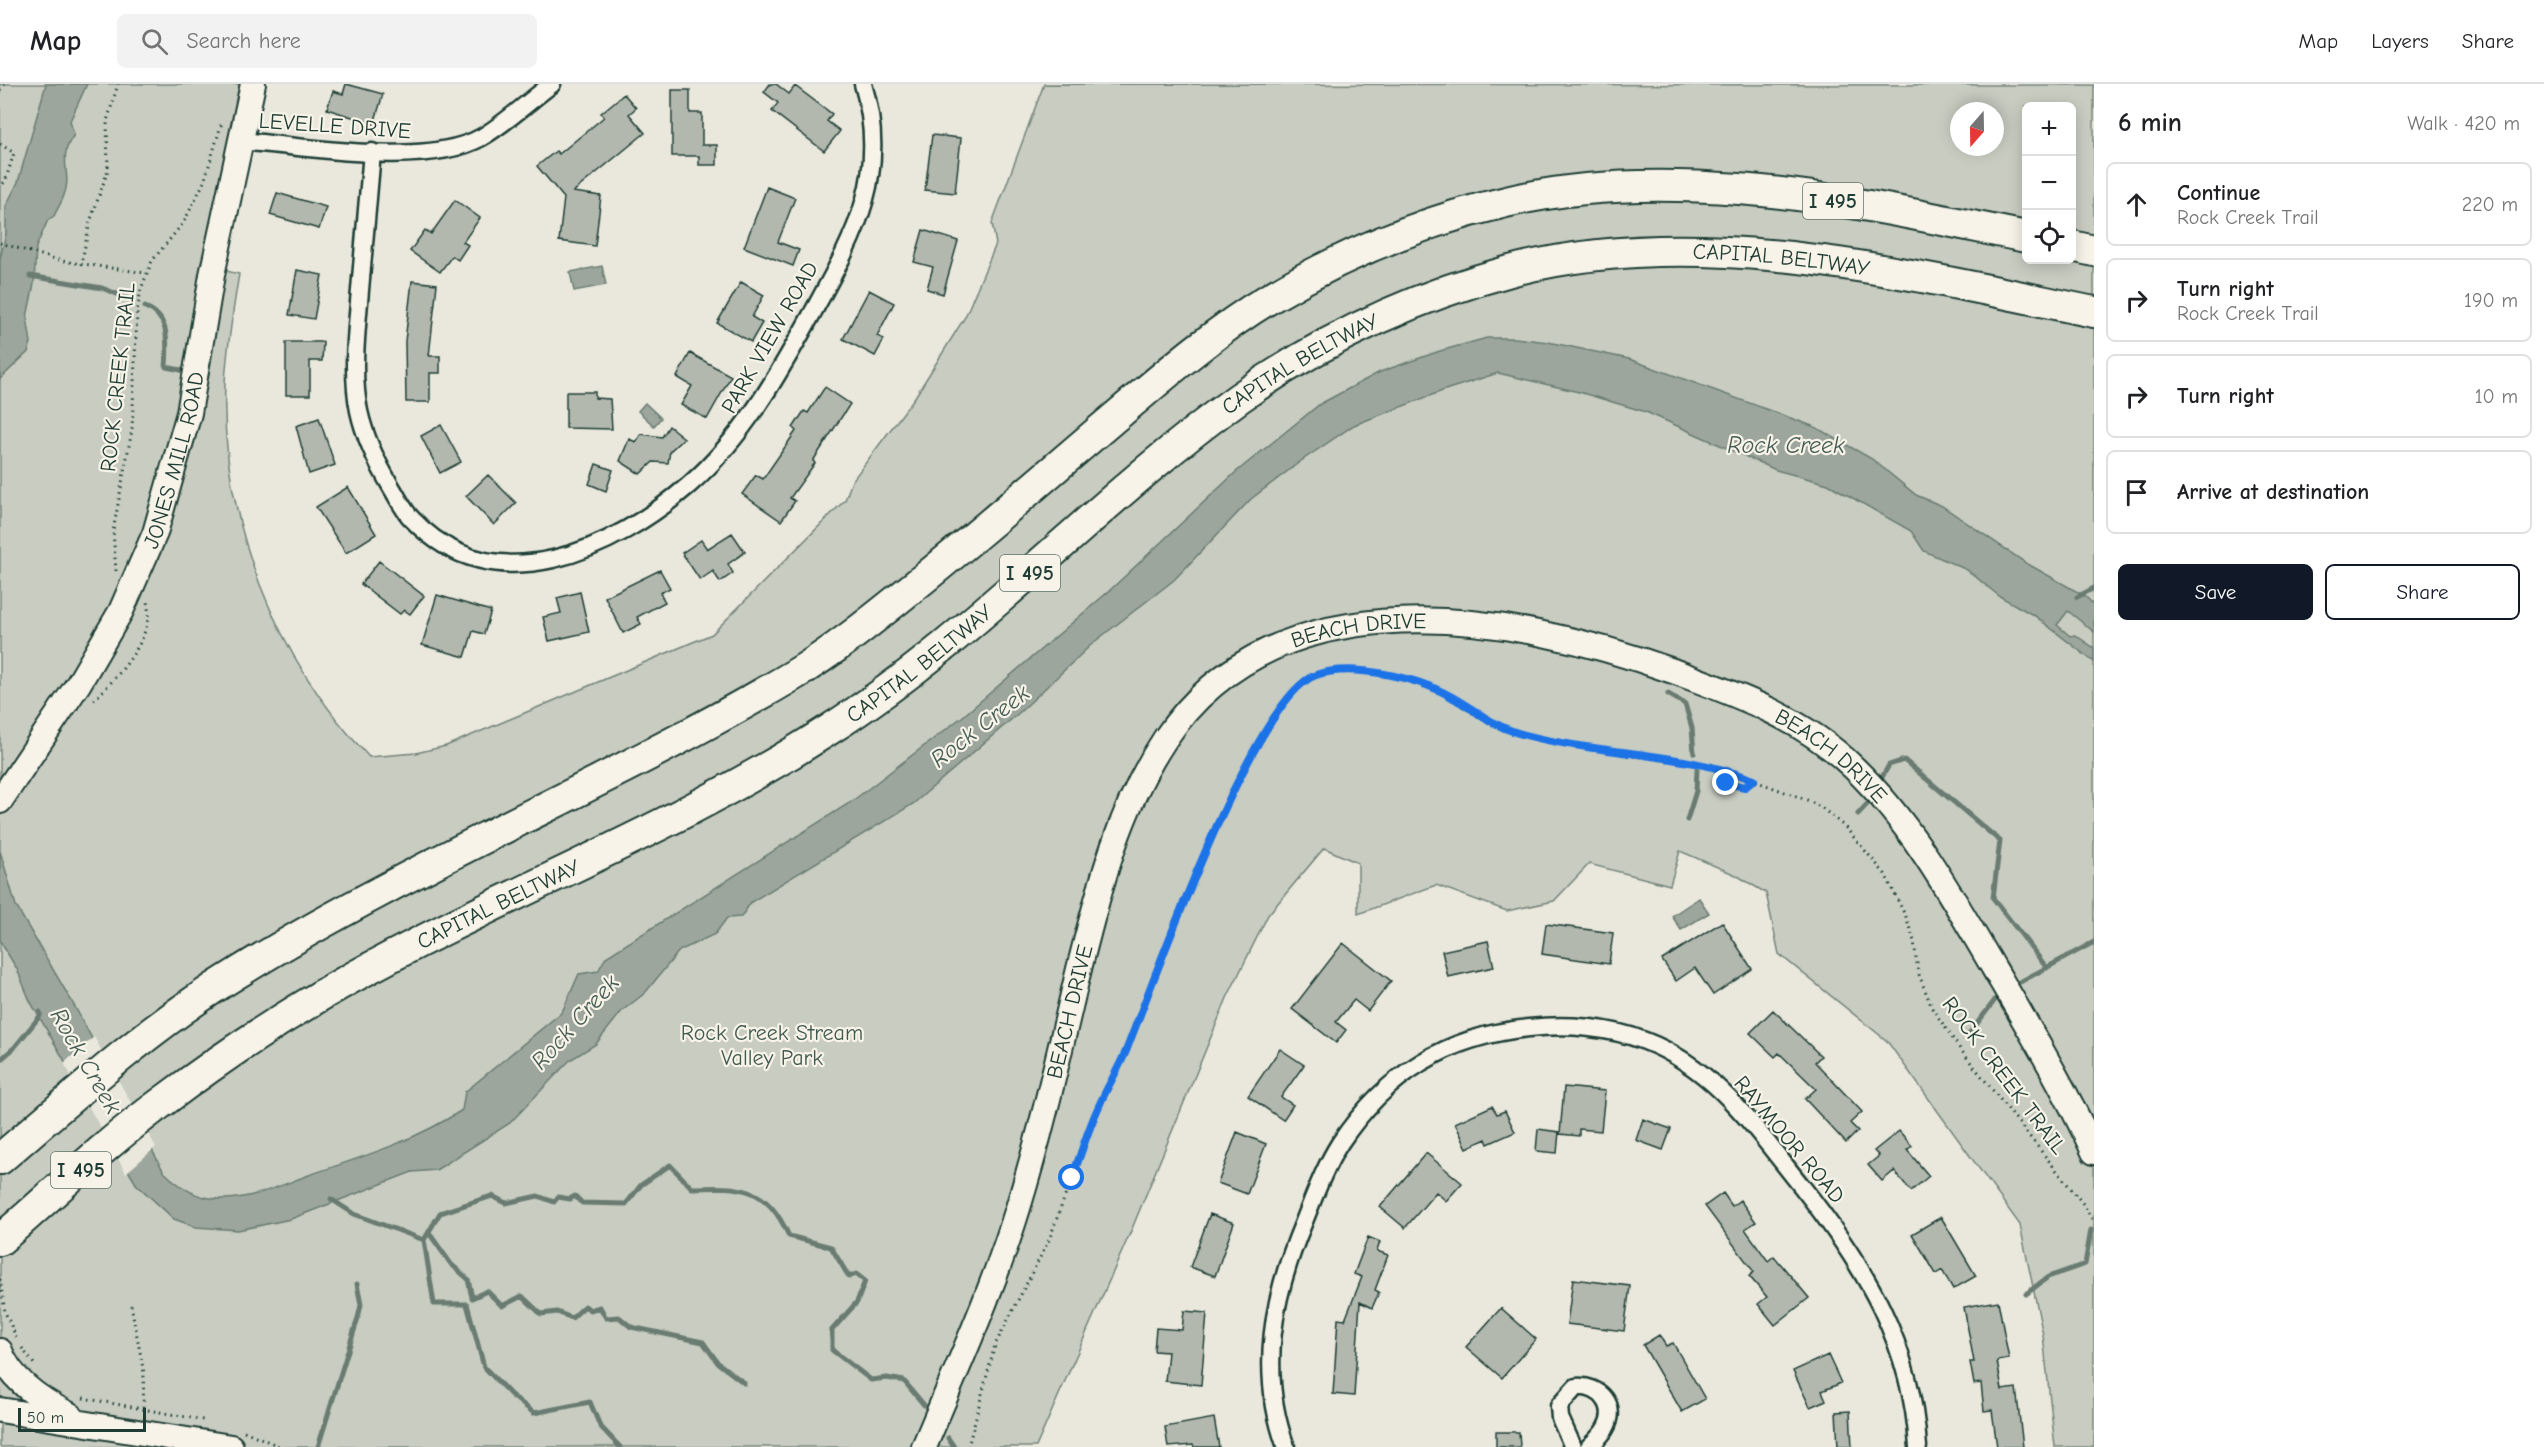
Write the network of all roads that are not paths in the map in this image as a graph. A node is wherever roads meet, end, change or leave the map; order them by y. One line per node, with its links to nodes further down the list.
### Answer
1 (253, 84): 4 (street, JONES MILL ROAD)
2 (552, 84): 5 (street, LEVELLE DRIVE)
3 (863, 84): 5 (street, PARK VIEW ROAD)
4 (240, 141): 5 (street, LEVELLE DRIVE); 12 (street, JONES MILL ROAD)
5 (372, 152)
6 (2022, 236): 14 (highway, I 495)
7 (2076, 247): 8 (highway)
8 (2094, 251)
9 (1951, 283): 10 (highway, CAPITAL BELTWAY / I 495); 11 (highway); 15 (highway, CAPITAL BELTWAY / I 495)
10 (2094, 312)
11 (2094, 324)
12 (0, 801)
13 (2094, 1152): 20 (street, BEACH DRIVE)
14 (0, 1158)
15 (0, 1240)
16 (0, 1351): 18 (street)
17 (0, 1410): 18 (street)
18 (83, 1422): 19 (street)
19 (233, 1438)
20 (924, 1447)
21 (1286, 1447): 24 (street, RAYMOOR ROAD)
22 (1573, 1447): 23 (street)
23 (1589, 1447)
24 (1918, 1447)

